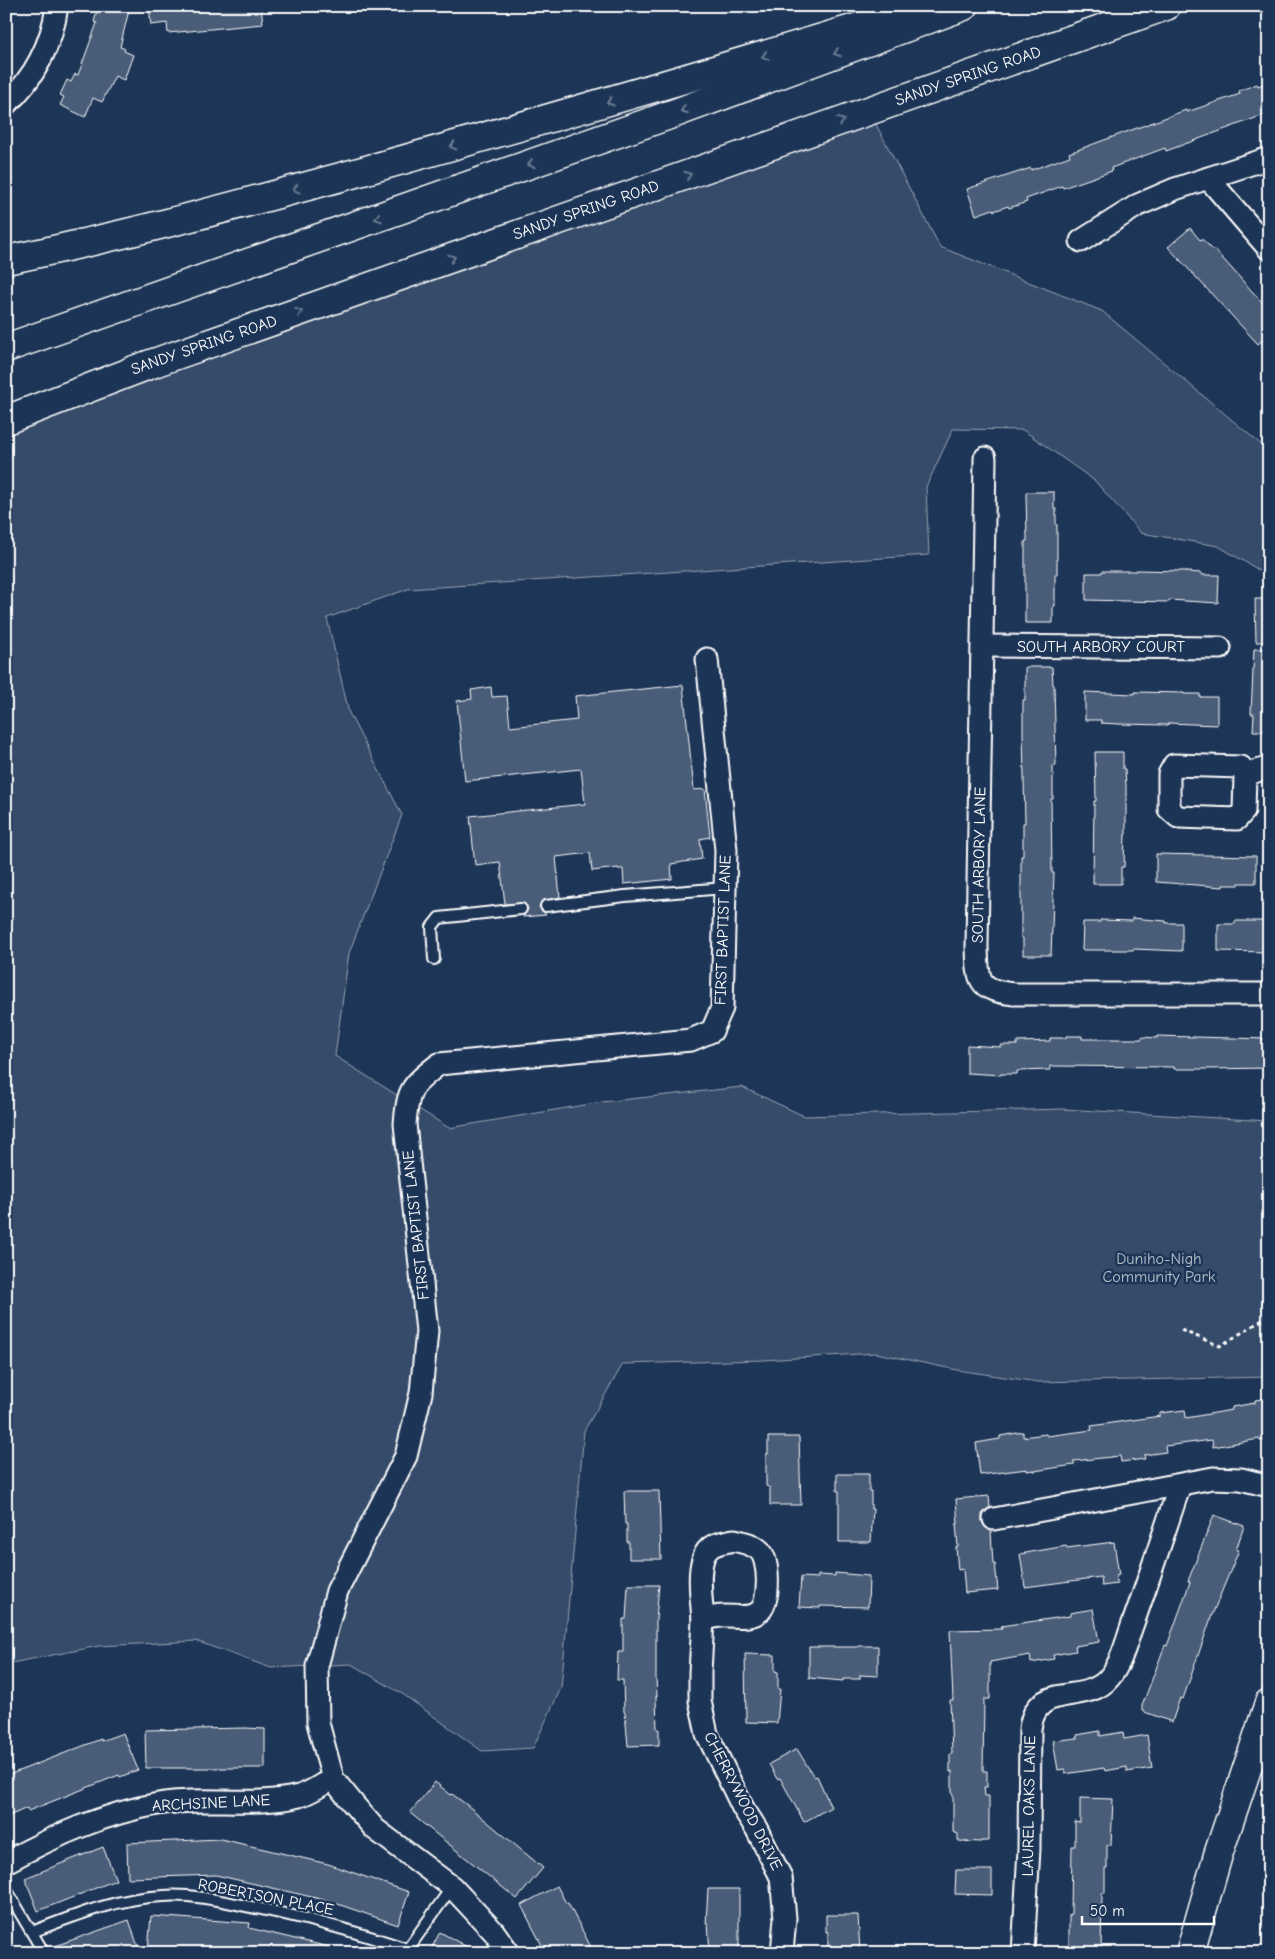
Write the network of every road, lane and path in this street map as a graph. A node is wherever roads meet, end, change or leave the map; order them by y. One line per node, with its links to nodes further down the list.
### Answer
1 (57, 6): 5 (street)
2 (929, 6): 10 (main road, one-way to 10)
3 (964, 6): 11 (main road, one-way to 11)
4 (1166, 6): 12 (main road, SANDY SPRING ROAD, one-way to 4)
5 (6, 104)
6 (1269, 158): 7 (street)
7 (1208, 178): 8 (street); 9 (street)
8 (1081, 241)
9 (1269, 249)
10 (6, 260)
11 (6, 348)
12 (154, 363): 13 (main road, SANDY SPRING ROAD); 14 (main road)
13 (6, 413)
14 (6, 420)
15 (985, 458): 16 (street, SOUTH ARBORY LANE)
16 (983, 646): 17 (street, SOUTH ARBORY COURT); 25 (street, SOUTH ARBORY LANE)
17 (1220, 648)
18 (707, 659): 21 (street, FIRST BAPTIST LANE)
19 (1269, 767): 20 (street)
20 (1245, 775)
21 (725, 888): 22 (lane); 34 (street, FIRST BAPTIST LANE)
22 (546, 906)
23 (521, 909): 24 (lane)
24 (434, 959)
25 (1269, 994)
26 (1269, 1316): 27 (path)
27 (1181, 1330)
28 (1180, 1485): 29 (street); 30 (street); 43 (street, LAUREL OAKS LANE)
29 (1269, 1486)
30 (994, 1519)
31 (704, 1620): 42 (street, CHERRYWOOD DRIVE)
32 (1269, 1703): 44 (main road)
33 (1269, 1747): 45 (main road)
34 (333, 1779): 35 (street, ARCHSINE LANE); 36 (street, FIRST BAPTIST LANE)
35 (6, 1862)
36 (452, 1887): 39 (lane); 41 (street, FIRST BAPTIST LANE)
37 (6, 1889): 38 (lane)
38 (32, 1932): 39 (lane, ROBERTSON PLACE); 40 (lane)
39 (406, 1951)
40 (44, 1953)
41 (510, 1953)
42 (782, 1953)
43 (1023, 1953)
44 (1190, 1953)
45 (1203, 1953)

